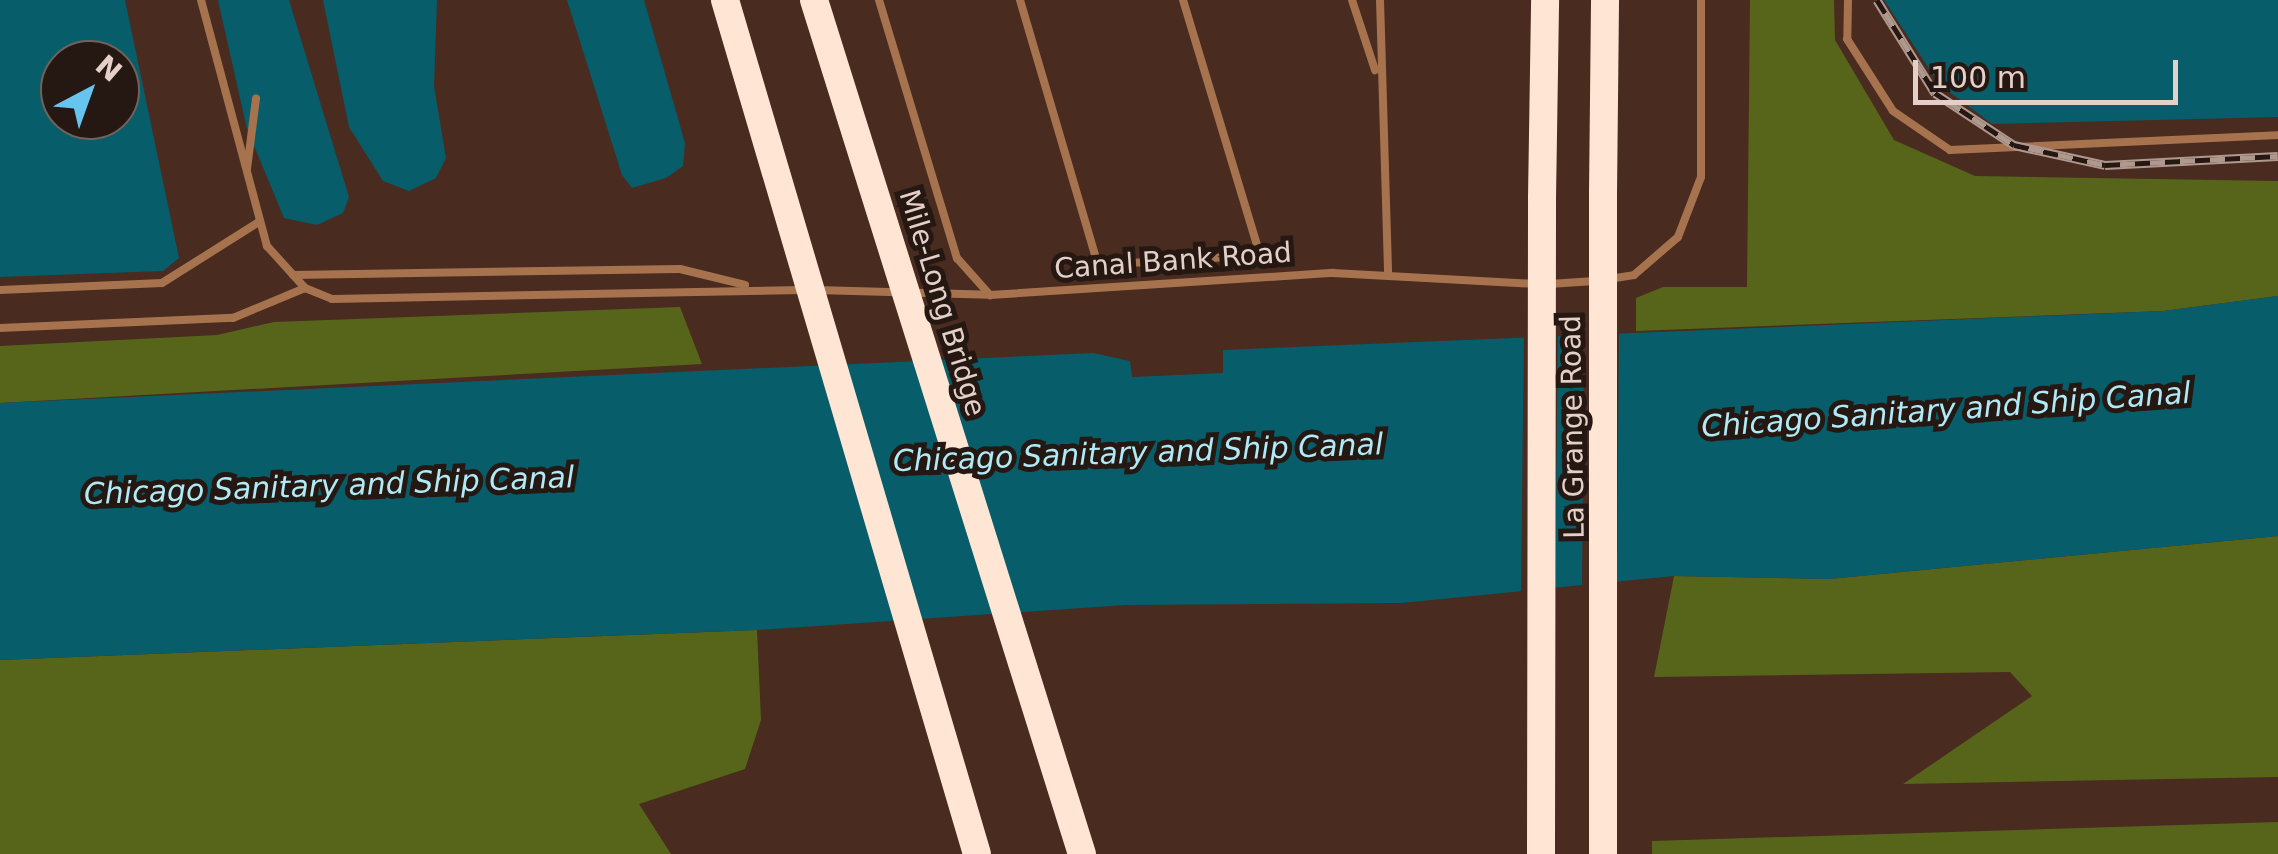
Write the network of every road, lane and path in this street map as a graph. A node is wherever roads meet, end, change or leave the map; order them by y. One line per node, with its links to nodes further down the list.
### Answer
1 (201, 0): 16 (lane)
2 (724, 0): 25 (highway, bridge)
3 (814, 0): 26 (highway, Mile-Long Bridge, bridge)
4 (878, 0): 23 (lane)
5 (1020, 0): 6 (lane)
6 (1182, 0)
7 (1352, 0): 13 (lane)
8 (1380, 0): 13 (lane)
9 (1545, 0): 27 (highway, La Grange Road, bridge)
10 (1604, 0): 28 (highway, La Grange Road, bridge)
11 (1701, 0): 19 (lane, Canal Bank Road)
12 (1848, 0): 15 (lane)
13 (1378, 79): 19 (lane)
14 (256, 99): 16 (lane)
15 (2278, 135)
16 (246, 175): 17 (lane)
17 (259, 222): 18 (lane); 22 (lane)
18 (294, 275): 20 (lane); 21 (lane)
19 (1388, 275): 23 (lane, Canal Bank Road)
20 (306, 288): 21 (lane, Canal Bank Road); 24 (lane)
21 (754, 288): 23 (lane, Canal Bank Road)
22 (0, 290)
23 (990, 295)
24 (0, 328)
25 (977, 854)
26 (1082, 854)
27 (1541, 854)
28 (1603, 854)

